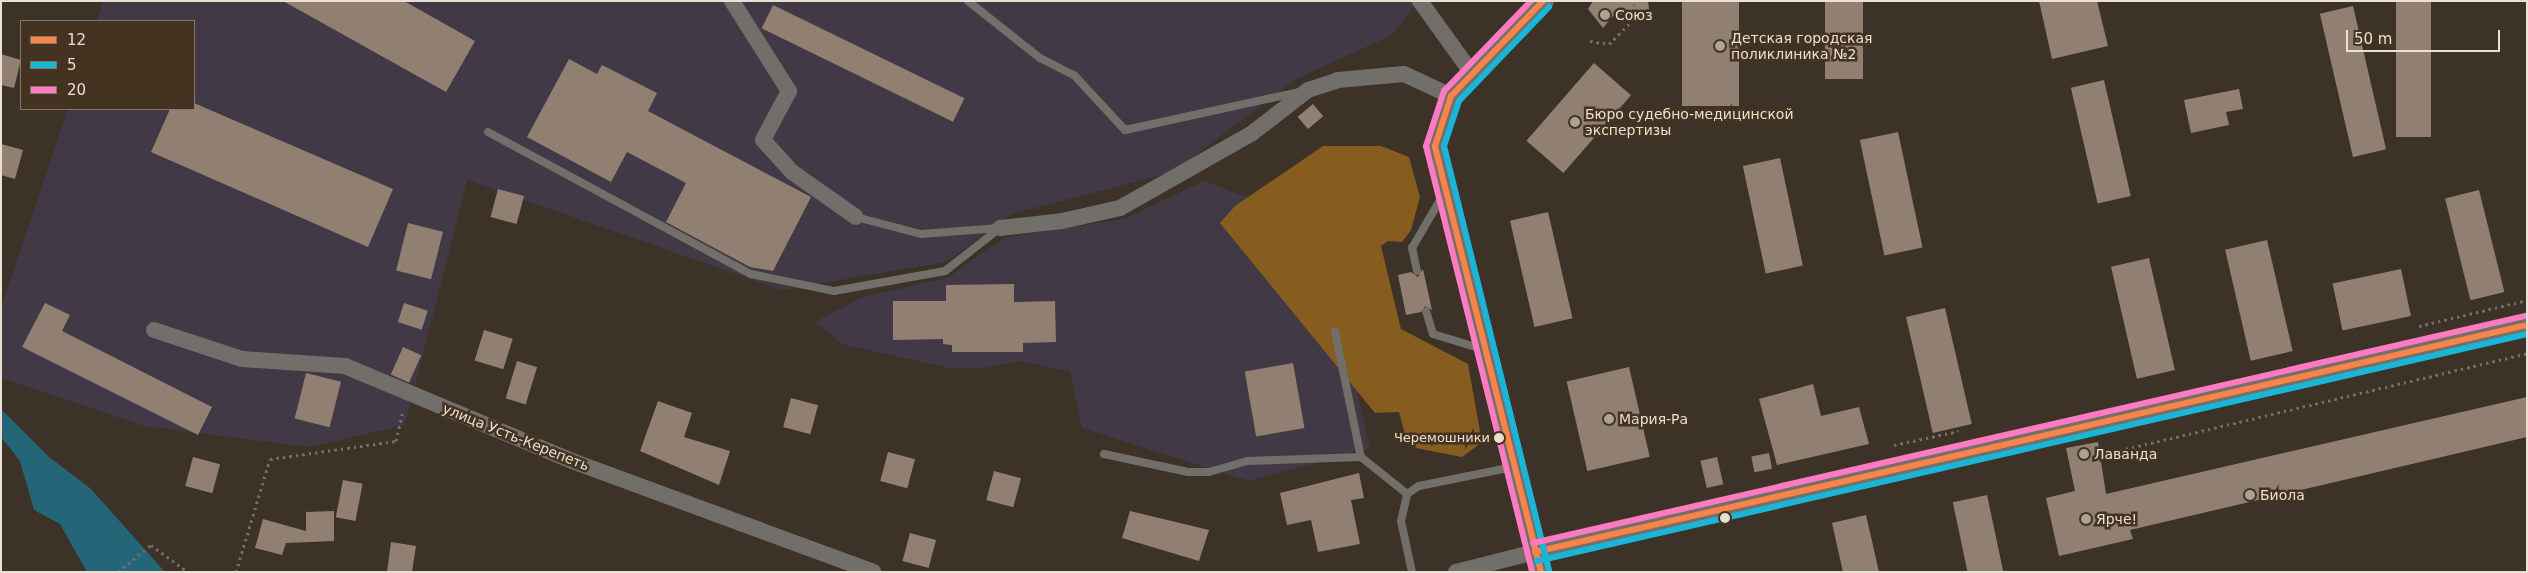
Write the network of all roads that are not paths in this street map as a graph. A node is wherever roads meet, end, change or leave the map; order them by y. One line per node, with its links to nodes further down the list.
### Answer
1 (732, 1): 10 (street)
2 (968, 1): 6 (lane)
3 (1420, 1): 5 (street)
4 (1543, 1): 5 (main road)
5 (1471, 72): 7 (main road)
6 (1308, 90): 7 (street); 11 (street)
7 (1452, 96): 9 (main road)
8 (488, 132): 11 (lane)
9 (1444, 194): 12 (lane); 17 (main road)
10 (856, 217): 11 (lane)
11 (1000, 228)
12 (1417, 271)
13 (1426, 311): 17 (lane)
14 (2527, 325): 22 (main road)
15 (154, 330): 23 (street, улица Усть-Керепеть)
16 (1335, 332): 19 (lane)
17 (1486, 350): 20 (main road)
18 (1104, 454): 19 (lane)
19 (1361, 457): 21 (lane)
20 (1515, 466): 21 (lane); 22 (main road)
21 (1406, 494): 24 (lane)
22 (1538, 562): 25 (street)
23 (874, 572)
24 (1412, 572)
25 (1456, 572)

